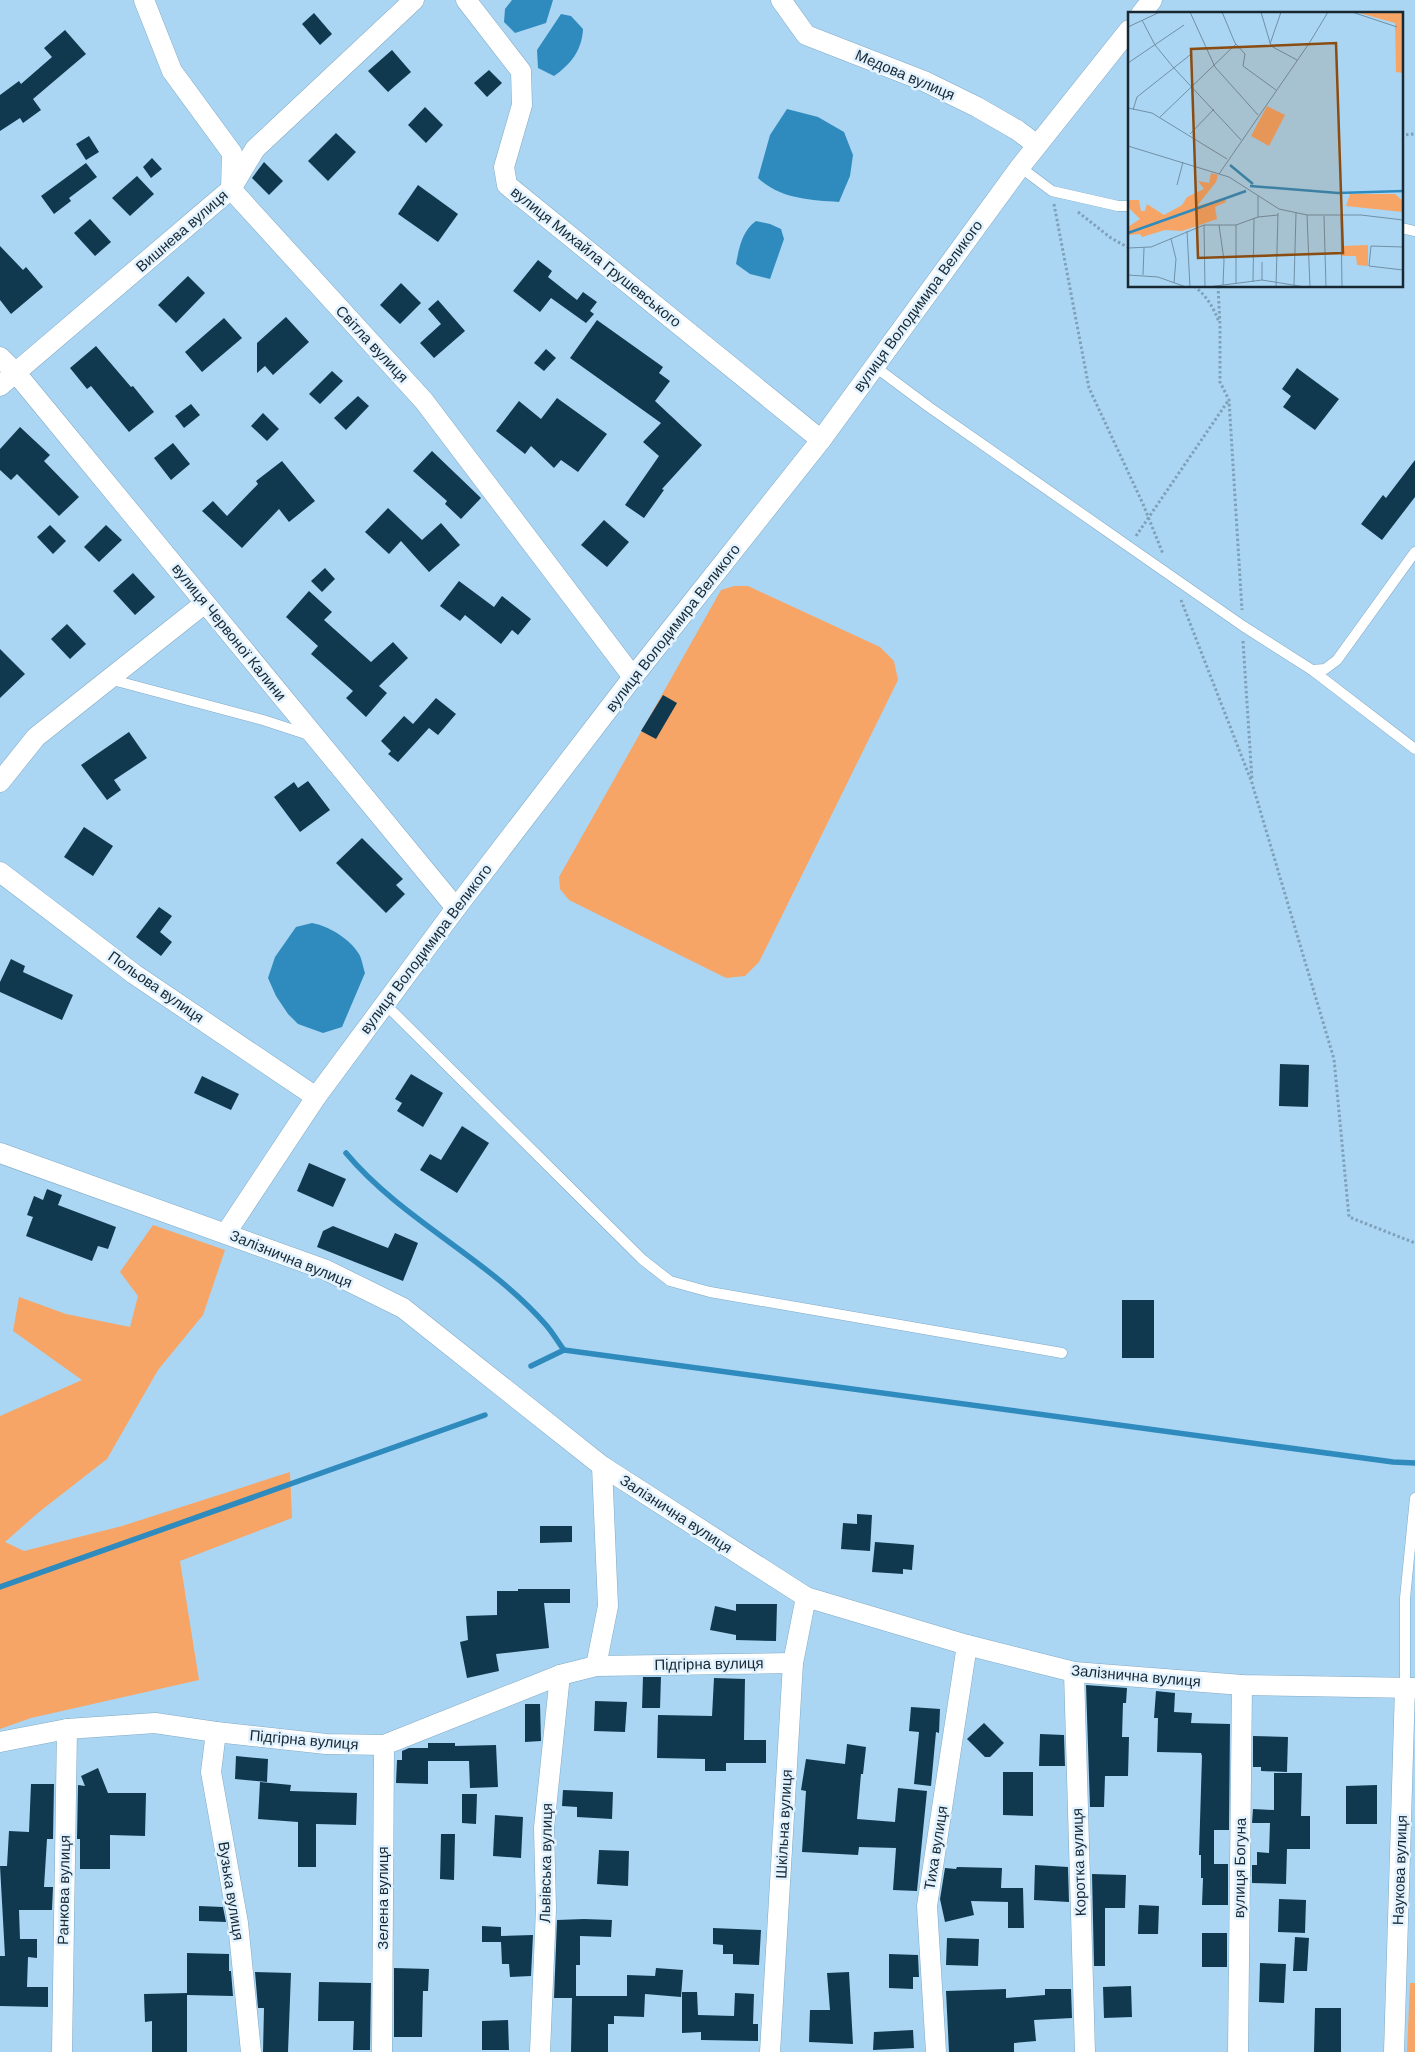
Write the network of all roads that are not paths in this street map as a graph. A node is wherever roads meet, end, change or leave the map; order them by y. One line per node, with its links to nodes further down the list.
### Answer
1 (144, 0): 10 (street)
2 (414, 0): 10 (street, Вишнева вулиця)
3 (466, 0): 18 (street, вулиця Михайла Грушевського)
4 (781, 0): 8 (street, Медова вулиця)
5 (1152, 0): 6 (street)
6 (1143, 12)
7 (1128, 31): 8 (street, вулиця Володимира Великого)
8 (1038, 145): 9 (street, вулиця Володимира Великого)
9 (1020, 167): 11 (lane); 15 (street, вулиця Володимира Великого)
10 (231, 189): 16 (street, Вишнева вулиця); 22 (street, Світла вулиця)
11 (1128, 206)
12 (1402, 228): 13 (lane)
13 (1415, 231)
14 (0, 357): 16 (street, вулиця Червоної Калини)
15 (874, 366): 18 (street, вулиця Володимира Великого); 21 (lane)
16 (16, 373): 17 (street, Вишнева вулиця); 20 (street, вулиця Червоної Калини)
17 (0, 386)
18 (821, 440): 22 (street, вулиця Володимира Великого)
19 (1415, 552): 21 (lane)
20 (205, 603): 23 (street); 24 (street, вулиця Червоної Калини)
21 (1312, 670): 25 (lane)
22 (633, 678): 28 (street, вулиця Володимира Великого)
23 (108, 679): 24 (lane); 26 (street)
24 (315, 737): 28 (street, вулиця Червоної Калини)
25 (1415, 749)
26 (0, 782)
27 (0, 872): 30 (street, Польова вулиця)
28 (456, 908): 29 (street, вулиця Володимира Великого)
29 (385, 1004): 30 (street, вулиця Володимира Великого); 33 (lane)
30 (316, 1097): 32 (street, вулиця Володимира Великого)
31 (0, 1153): 32 (street, Залізнична вулиця)
32 (226, 1233): 34 (street, Залізнична вулиця)
33 (1062, 1352)
34 (602, 1466): 36 (street, Залізнична вулиця); 39 (street)
35 (1415, 1498): 43 (lane)
36 (806, 1597): 37 (street, Залізнична вулиця); 38 (street, Шкільна вулиця)
37 (967, 1645): 40 (street, Залізнична вулиця); 53 (street, Тиха вулиця)
38 (793, 1662): 39 (street, Підгірна вулиця); 52 (street, Шкільна вулиця)
39 (596, 1666): 41 (street, Підгірна вулиця)
40 (1074, 1672): 42 (street, Залізнична вулиця); 54 (street, Коротка вулиця)
41 (560, 1675): 47 (street, Підгірна вулиця); 51 (street, Львівська вулиця)
42 (1242, 1684): 43 (street, Залізнична вулиця); 55 (street, вулиця Богуна)
43 (1410, 1688): 56 (street, Наукова вулиця)
44 (67, 1729): 45 (street, Підгірна вулиця); 46 (street, Підгірна вулиця); 48 (street, Ранкова вулиця)
45 (216, 1732): 47 (street, Підгірна вулиця); 49 (street, Вузька вулиця)
46 (0, 1742)
47 (384, 1745): 50 (street, Зелена вулиця)
48 (62, 2052)
49 (252, 2052)
50 (382, 2052)
51 (540, 2052)
52 (770, 2052)
53 (936, 2052)
54 (1085, 2052)
55 (1238, 2052)
56 (1394, 2052)

